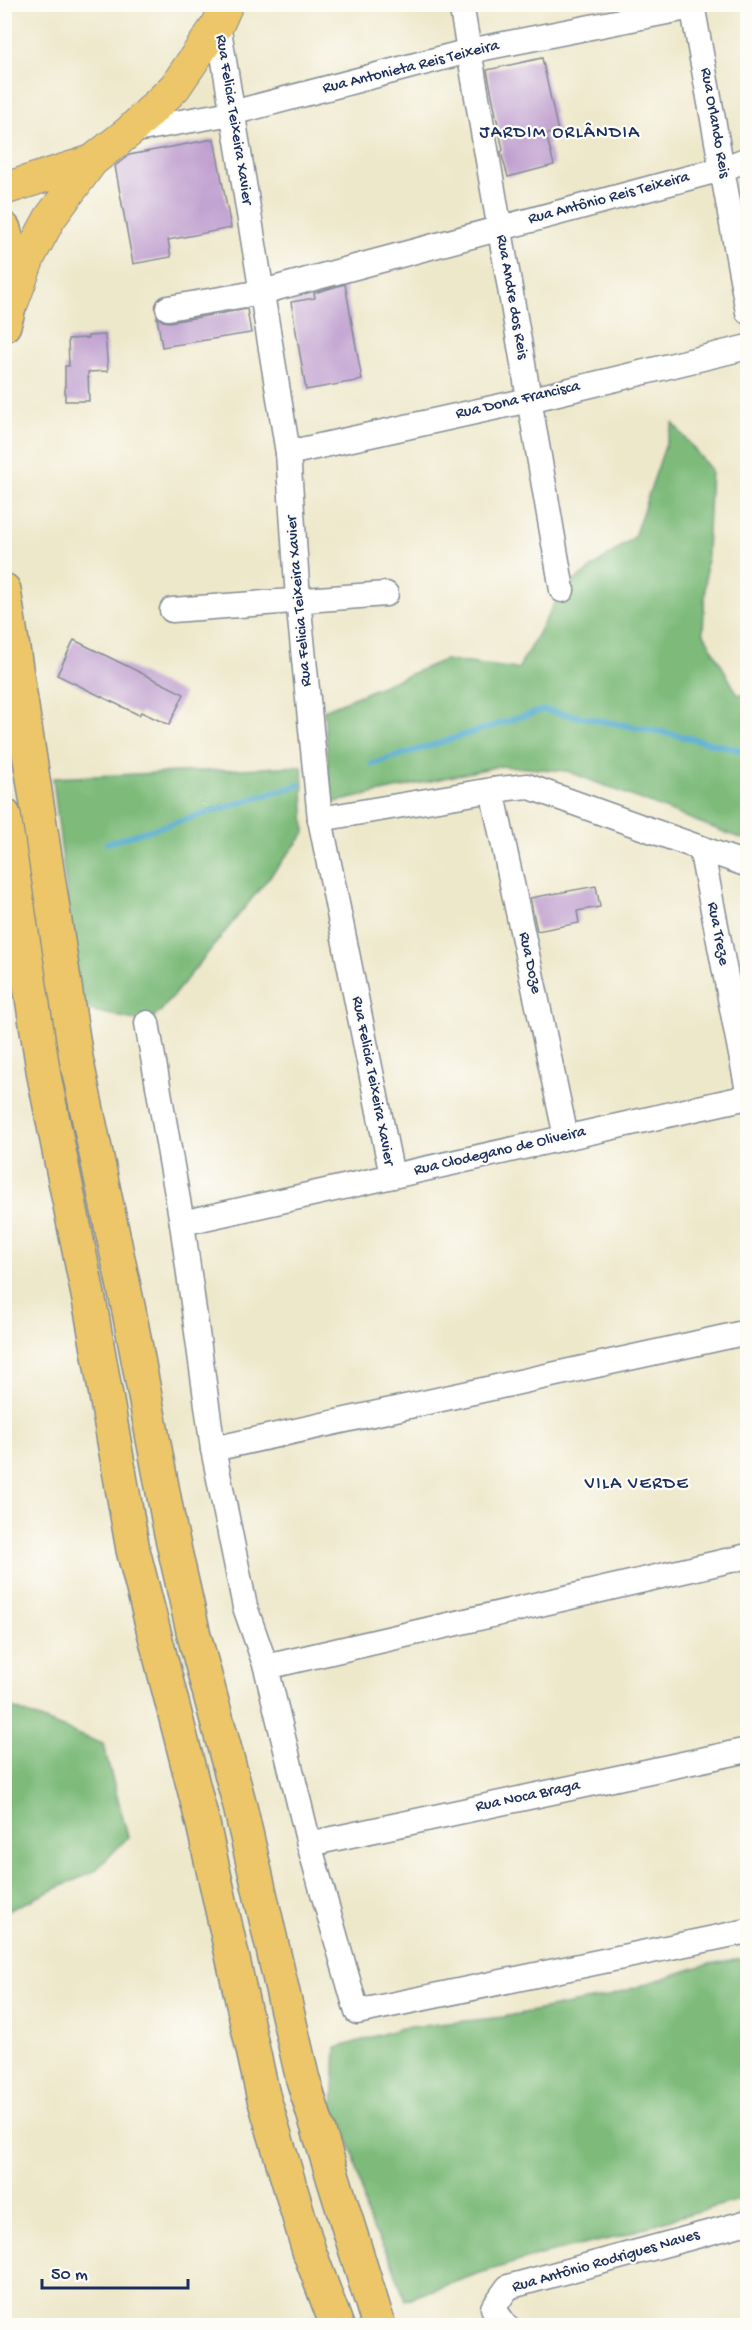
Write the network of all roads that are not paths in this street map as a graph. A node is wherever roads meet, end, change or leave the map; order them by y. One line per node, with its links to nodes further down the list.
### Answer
1 (461, 4): 4 (street, Rua Andre dos Reis)
2 (692, 6): 4 (street, Rua Antonieta Reis Teixeira); 9 (street, Rua Orlando Reis)
3 (223, 14): 5 (street, Rua Felicia Teixeira Xavier); 6 (main road)
4 (469, 51): 5 (street, Rua Antonieta Reis Teixeira); 11 (street, Rua Andre dos Reis)
5 (232, 113): 6 (street, Rua Antonieta Reis Teixeira); 13 (street, Rua Felicia Teixeira Xavier)
6 (130, 131): 8 (main road)
7 (747, 159): 9 (street, Rua Antônio Reis Teixeira)
8 (92, 161): 10 (main road); 16 (main road)
9 (722, 169): 11 (street, Rua Antônio Reis Teixeira); 15 (street, Rua Orlando Reis)
10 (4, 189)
11 (499, 228): 13 (street, Rua Antônio Reis Teixeira); 18 (street, Rua Andre dos Reis)
12 (4, 229): 16 (highway)
13 (262, 292): 14 (street, Rua Antônio Reis Teixeira); 19 (street, Rua Felicia Teixeira Xavier)
14 (168, 308)
15 (747, 312)
16 (7, 317)
17 (747, 347): 18 (street, Rua Dona Francisca)
18 (529, 400): 19 (street, Rua Dona Francisca); 21 (street, Rua Andre dos Reis)
19 (288, 453): 23 (street, Rua Felicia Teixeira Xavier)
20 (4, 590): 47 (highway)
21 (562, 590)
22 (386, 594): 23 (street)
23 (298, 600): 24 (street); 27 (street, Rua Felicia Teixeira Xavier)
24 (172, 610)
25 (492, 790): 27 (street); 28 (street); 33 (street, Rua Doze)
26 (4, 815): 44 (highway)
27 (320, 819): 34 (street, Rua Felicia Teixeira Xavier)
28 (701, 848): 29 (street); 31 (street, Rua Treze)
29 (747, 865)
30 (147, 1023): 35 (street)
31 (747, 1091)
32 (747, 1097): 33 (street, Rua Clodegano de Oliveira)
33 (566, 1137): 34 (street, Rua Clodegano de Oliveira)
34 (392, 1176): 35 (street, Rua Clodegano de Oliveira)
35 (182, 1223): 37 (street)
36 (747, 1332): 37 (street)
37 (213, 1449): 39 (street)
38 (747, 1556): 39 (street)
39 (266, 1667): 41 (street)
40 (747, 1750): 41 (street, Rua Noca Braga)
41 (309, 1844): 42 (street)
42 (747, 1931)
43 (747, 2222): 48 (street, Rua Antônio Rodrigues Naves)
44 (309, 2251): 45 (highway); 46 (highway)
45 (322, 2325)
46 (337, 2325)
47 (379, 2325)
48 (506, 2325)

